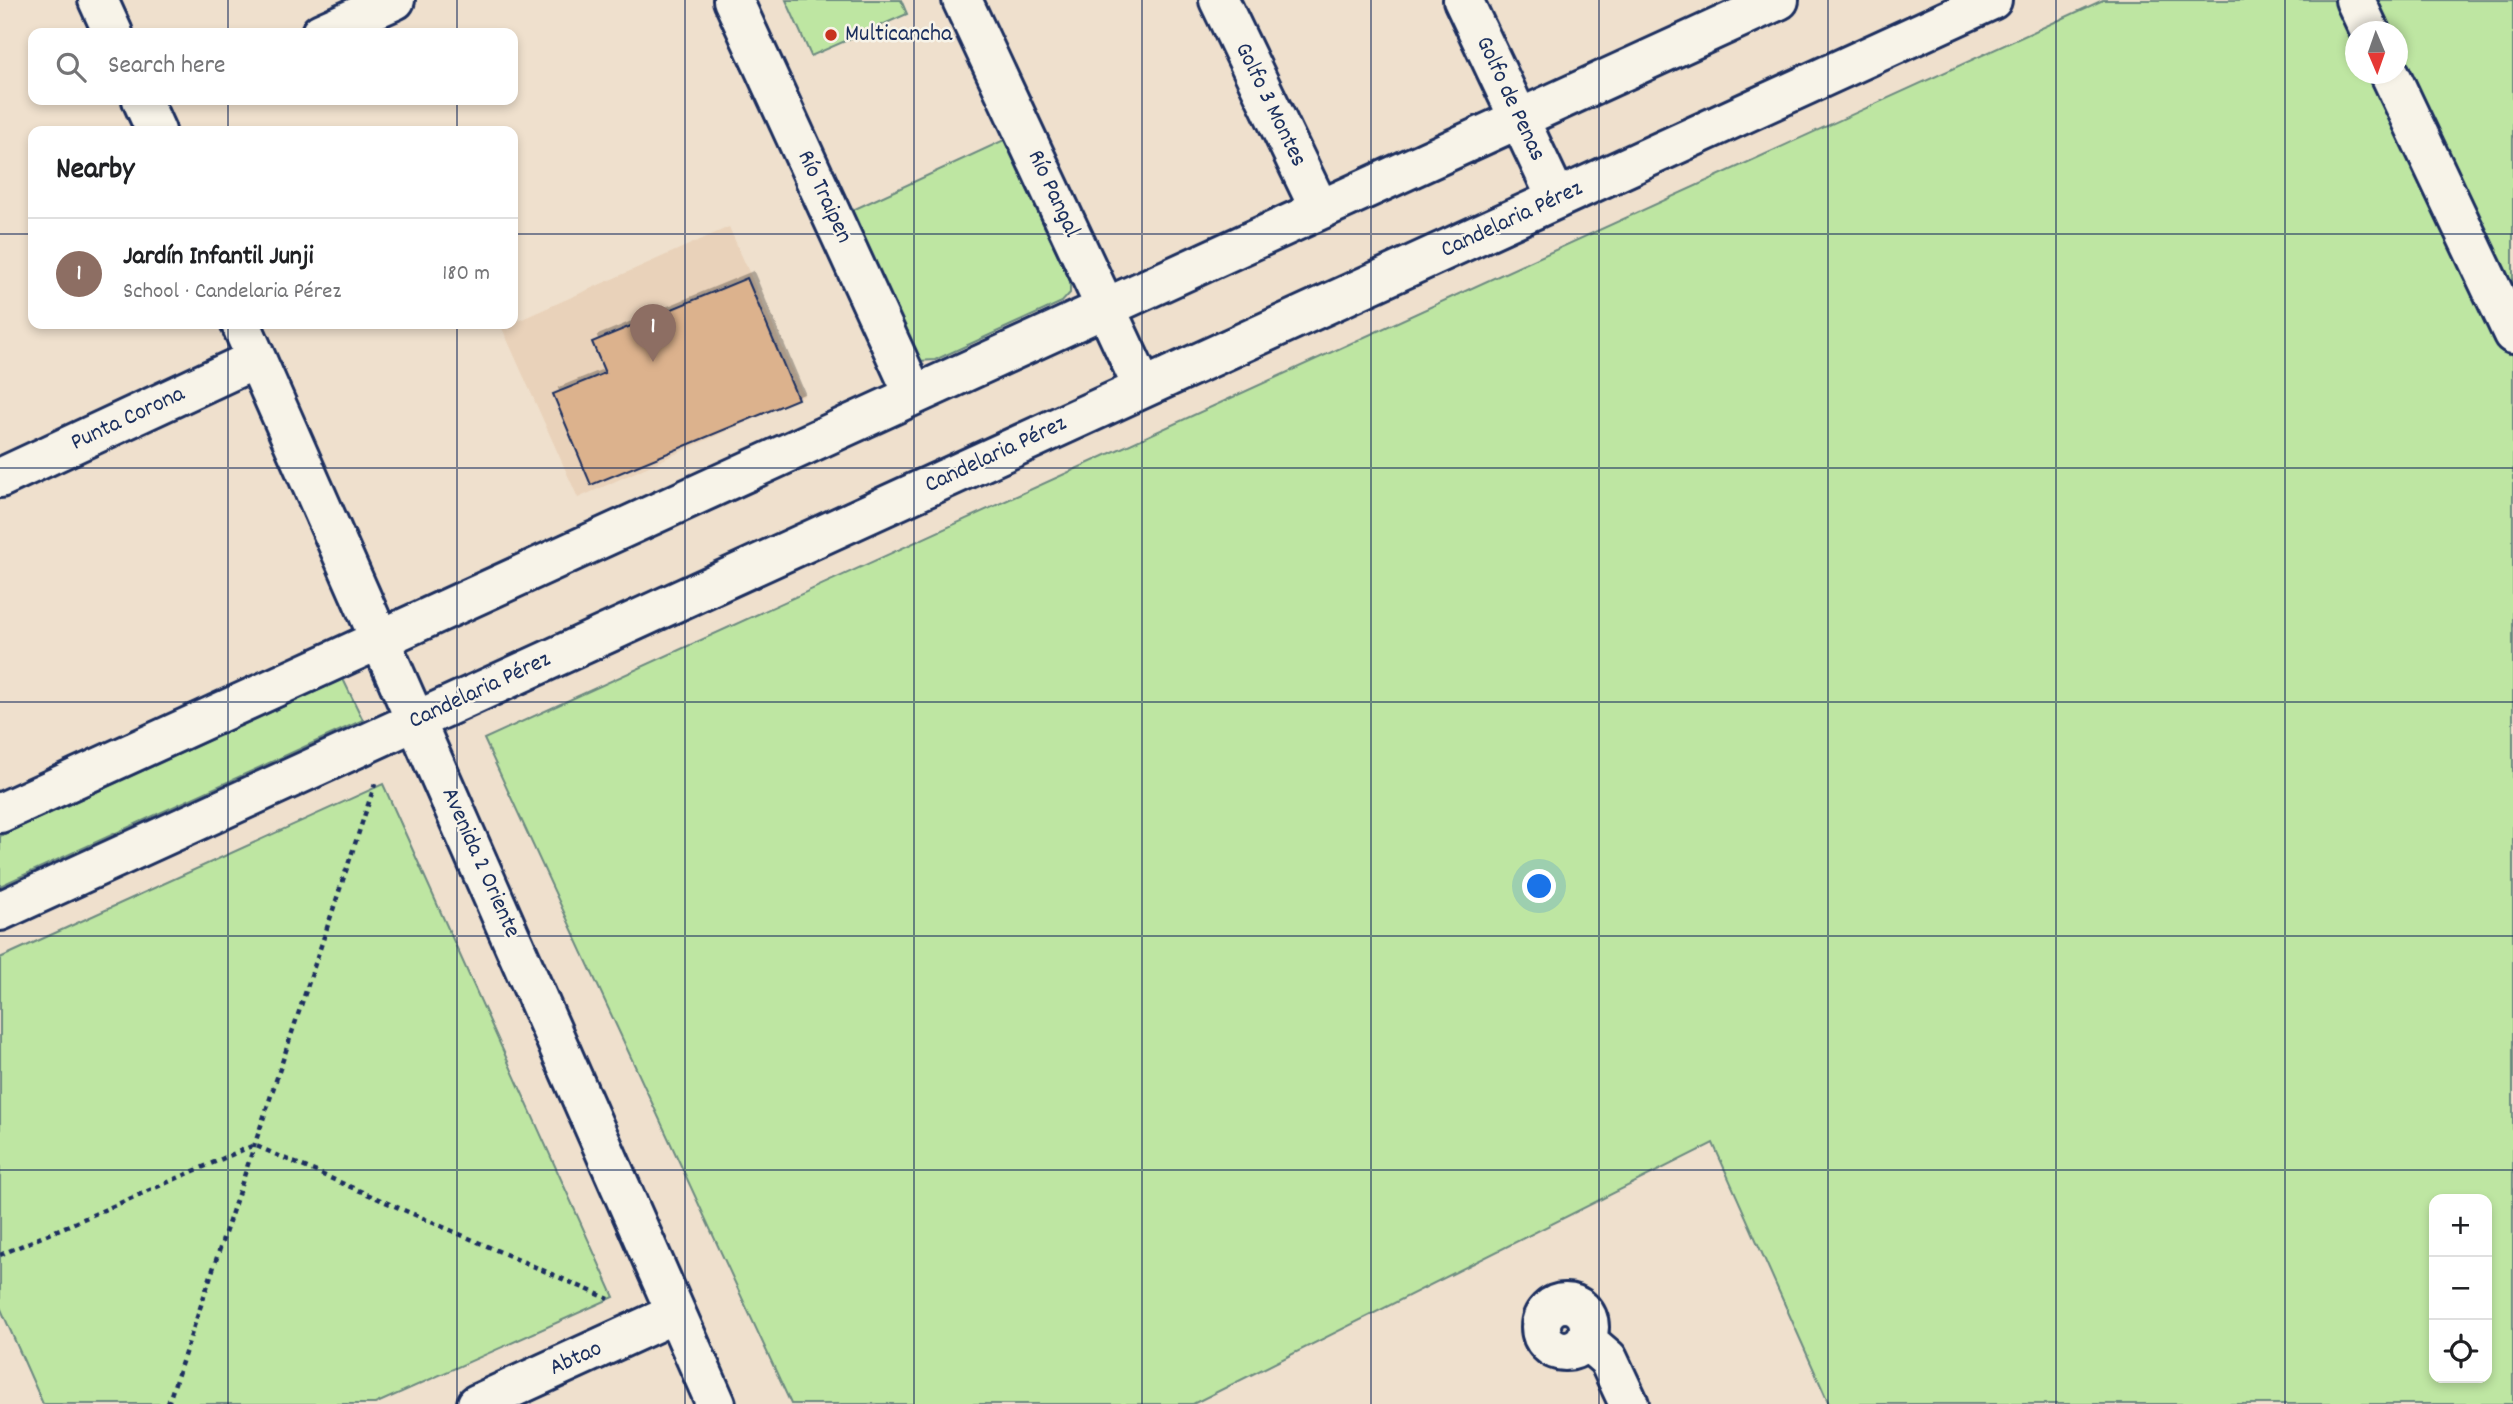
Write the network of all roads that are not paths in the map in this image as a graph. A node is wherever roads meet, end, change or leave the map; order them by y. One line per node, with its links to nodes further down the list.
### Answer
1 (98, 0): 11 (street)
2 (395, 0): 12 (street)
3 (733, 0): 22 (street, Río Traipen)
4 (962, 0): 17 (street, Río Pangal)
5 (1219, 0): 16 (street, Golfo 3 Montes)
6 (1463, 0): 14 (street, Golfo de Penas)
7 (1779, 0): 14 (street)
8 (1992, 0): 15 (street, Candelaria Pérez)
9 (2355, 0): 10 (street)
10 (2365, 21)
11 (111, 28)
12 (332, 28)
13 (2395, 84): 19 (street)
14 (1519, 119): 15 (street, Golfo de Penas); 16 (street)
15 (1557, 199): 21 (street, Candelaria Pérez)
16 (1320, 210): 17 (street)
17 (1106, 307): 21 (street, Río Pangal); 22 (street)
18 (243, 329): 20 (street, Avenida 2 Oriente)
19 (2513, 334)
20 (256, 359): 23 (street, Punta Corona); 24 (street, Avenida 2 Oriente)
21 (1143, 388): 25 (street, Candelaria Pérez)
22 (914, 395): 24 (street)
23 (0, 478)
24 (380, 639): 25 (street, Avenida 2 Oriente); 26 (street)
25 (417, 720): 27 (street, Candelaria Pérez); 28 (street, Avenida 2 Oriente)
26 (0, 813)
27 (0, 911)
28 (668, 1317): 30 (street, Abtao); 31 (street, Avenida 2 Oriente)
29 (1586, 1340): 32 (street)
30 (477, 1404)
31 (716, 1404)
32 (1629, 1404)

